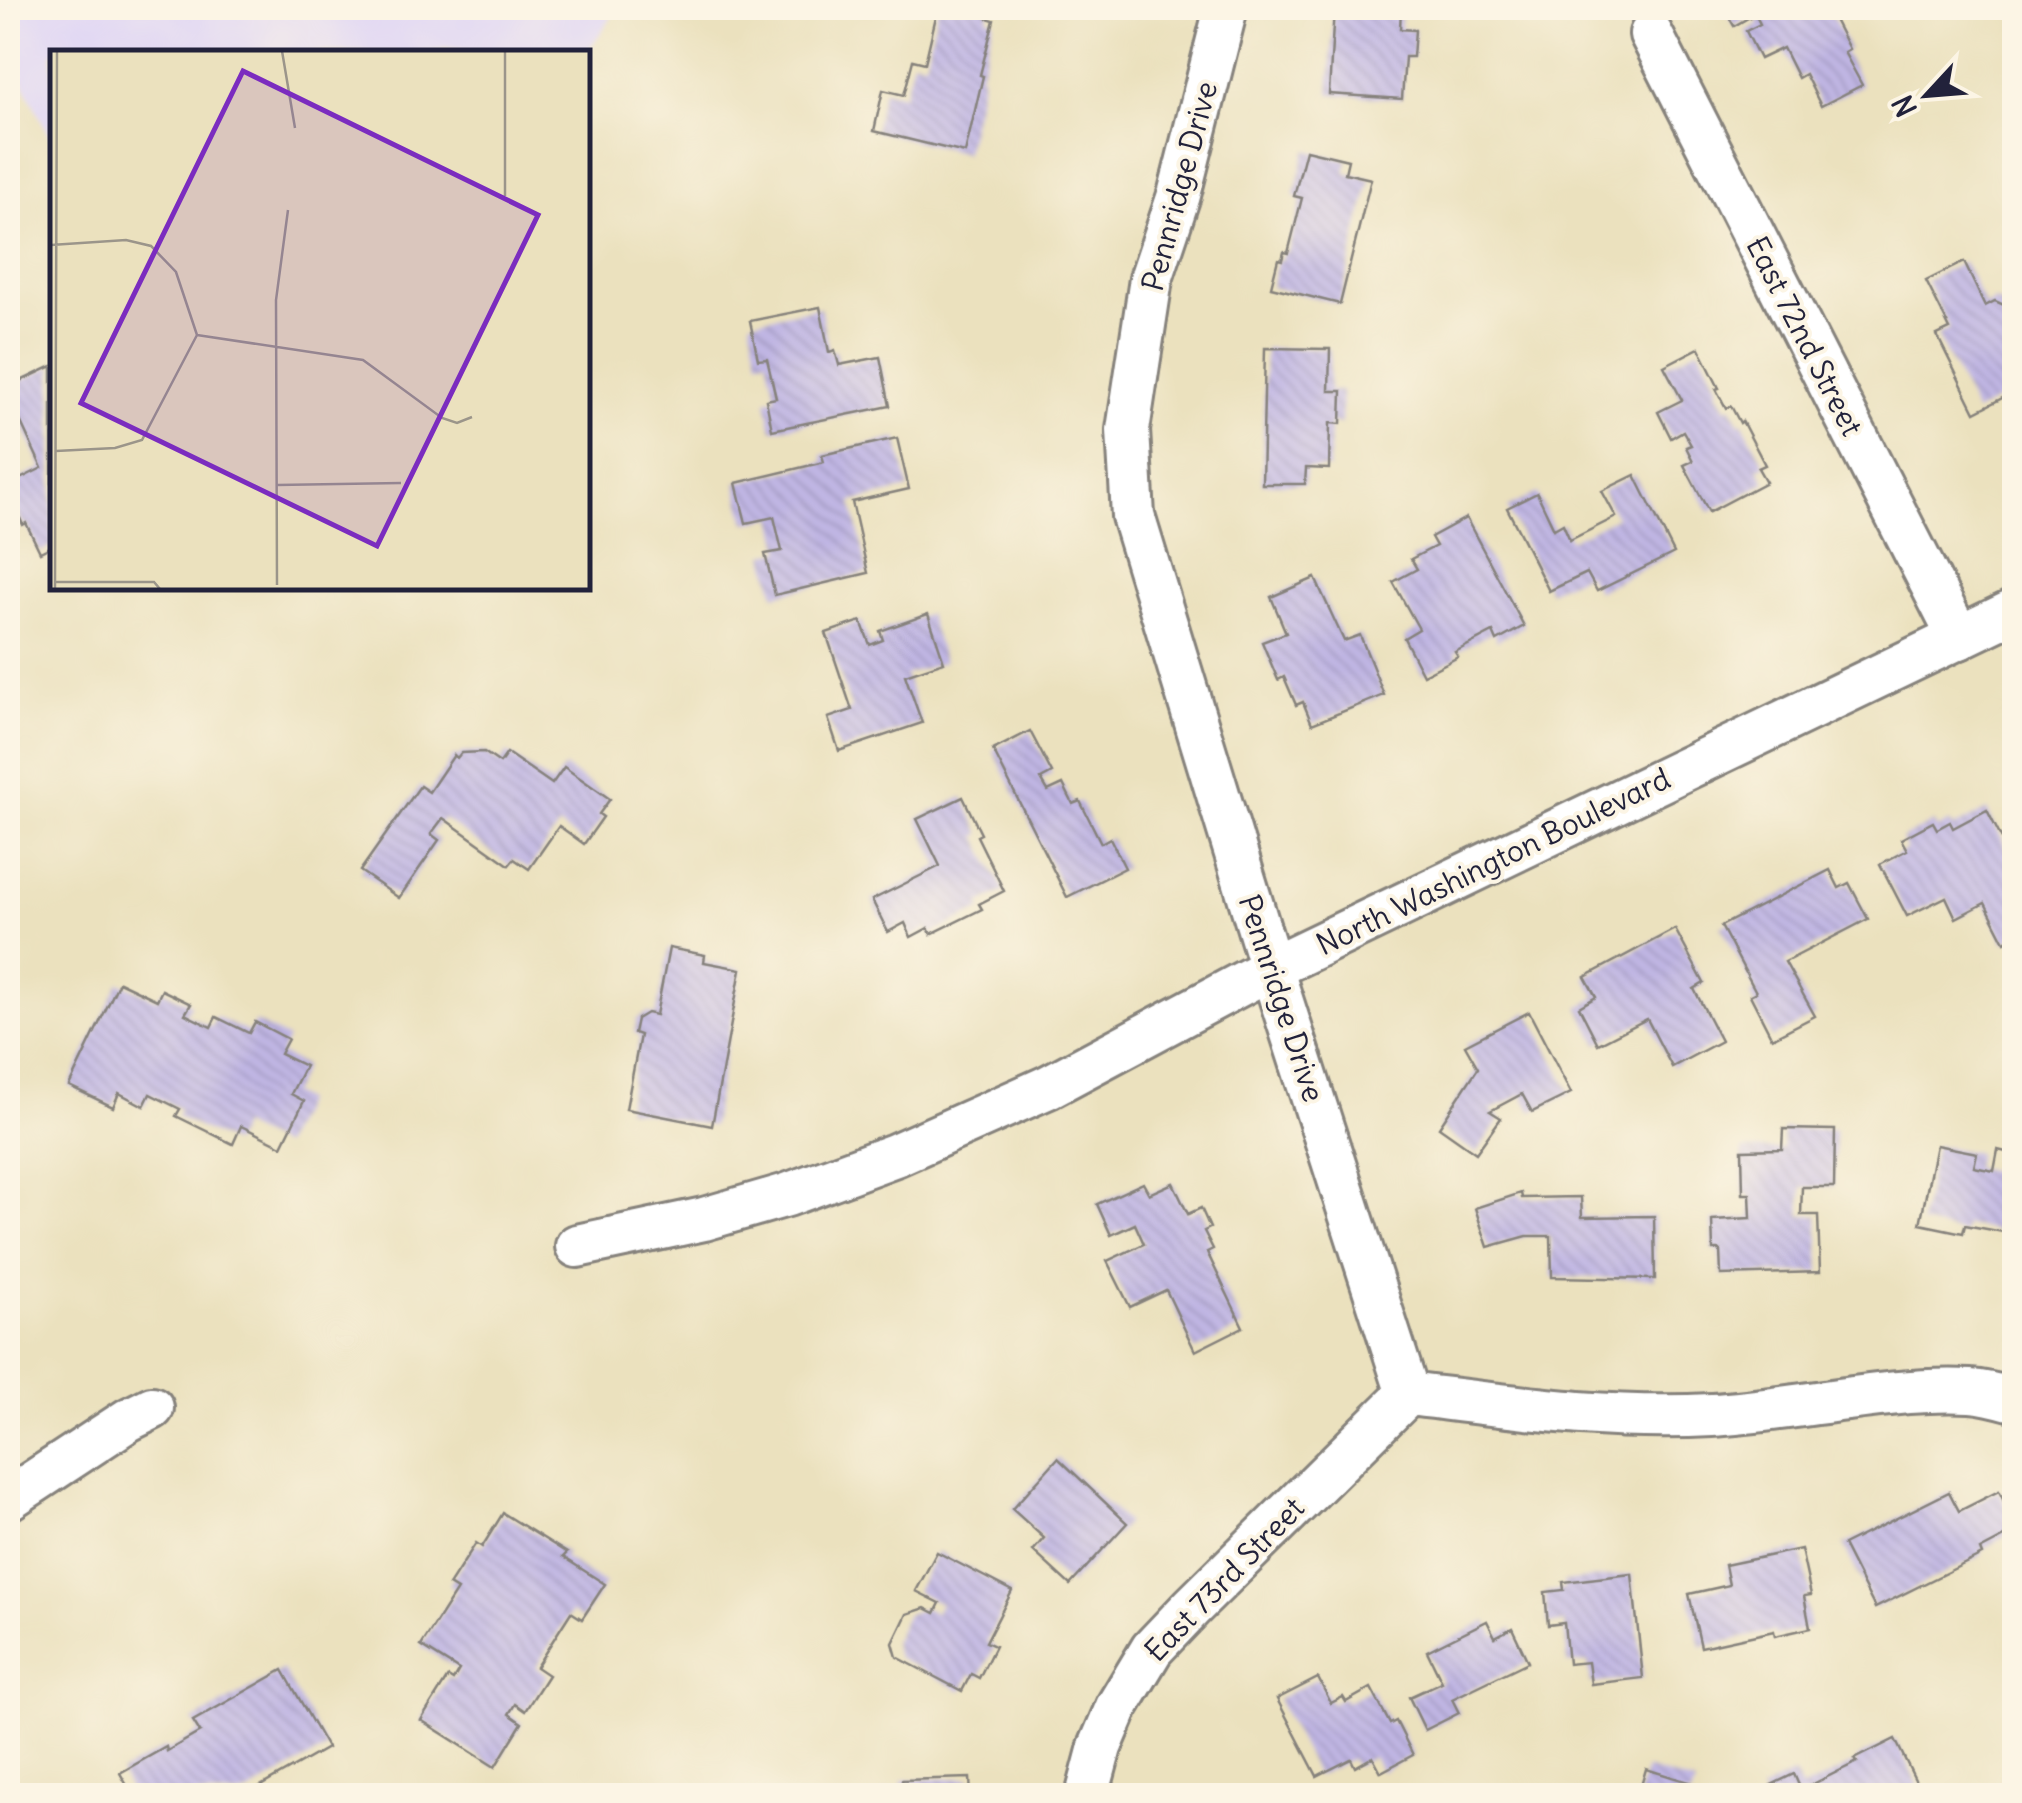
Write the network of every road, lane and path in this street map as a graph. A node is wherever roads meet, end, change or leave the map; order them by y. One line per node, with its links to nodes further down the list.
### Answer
1 (1226, 8): 5 (street, Pennridge Drive)
2 (1651, 34): 4 (street, East 72nd Street)
3 (2014, 611): 4 (street, North Washington Boulevard)
4 (1959, 638): 5 (street, North Washington Boulevard)
5 (1271, 968): 6 (street, North Washington Boulevard); 7 (street, Pennridge Drive)
6 (577, 1246)
7 (1408, 1394): 8 (street); 11 (street, East 73rd Street)
8 (2014, 1400)
9 (152, 1408): 10 (street)
10 (8, 1499)
11 (1087, 1796)

